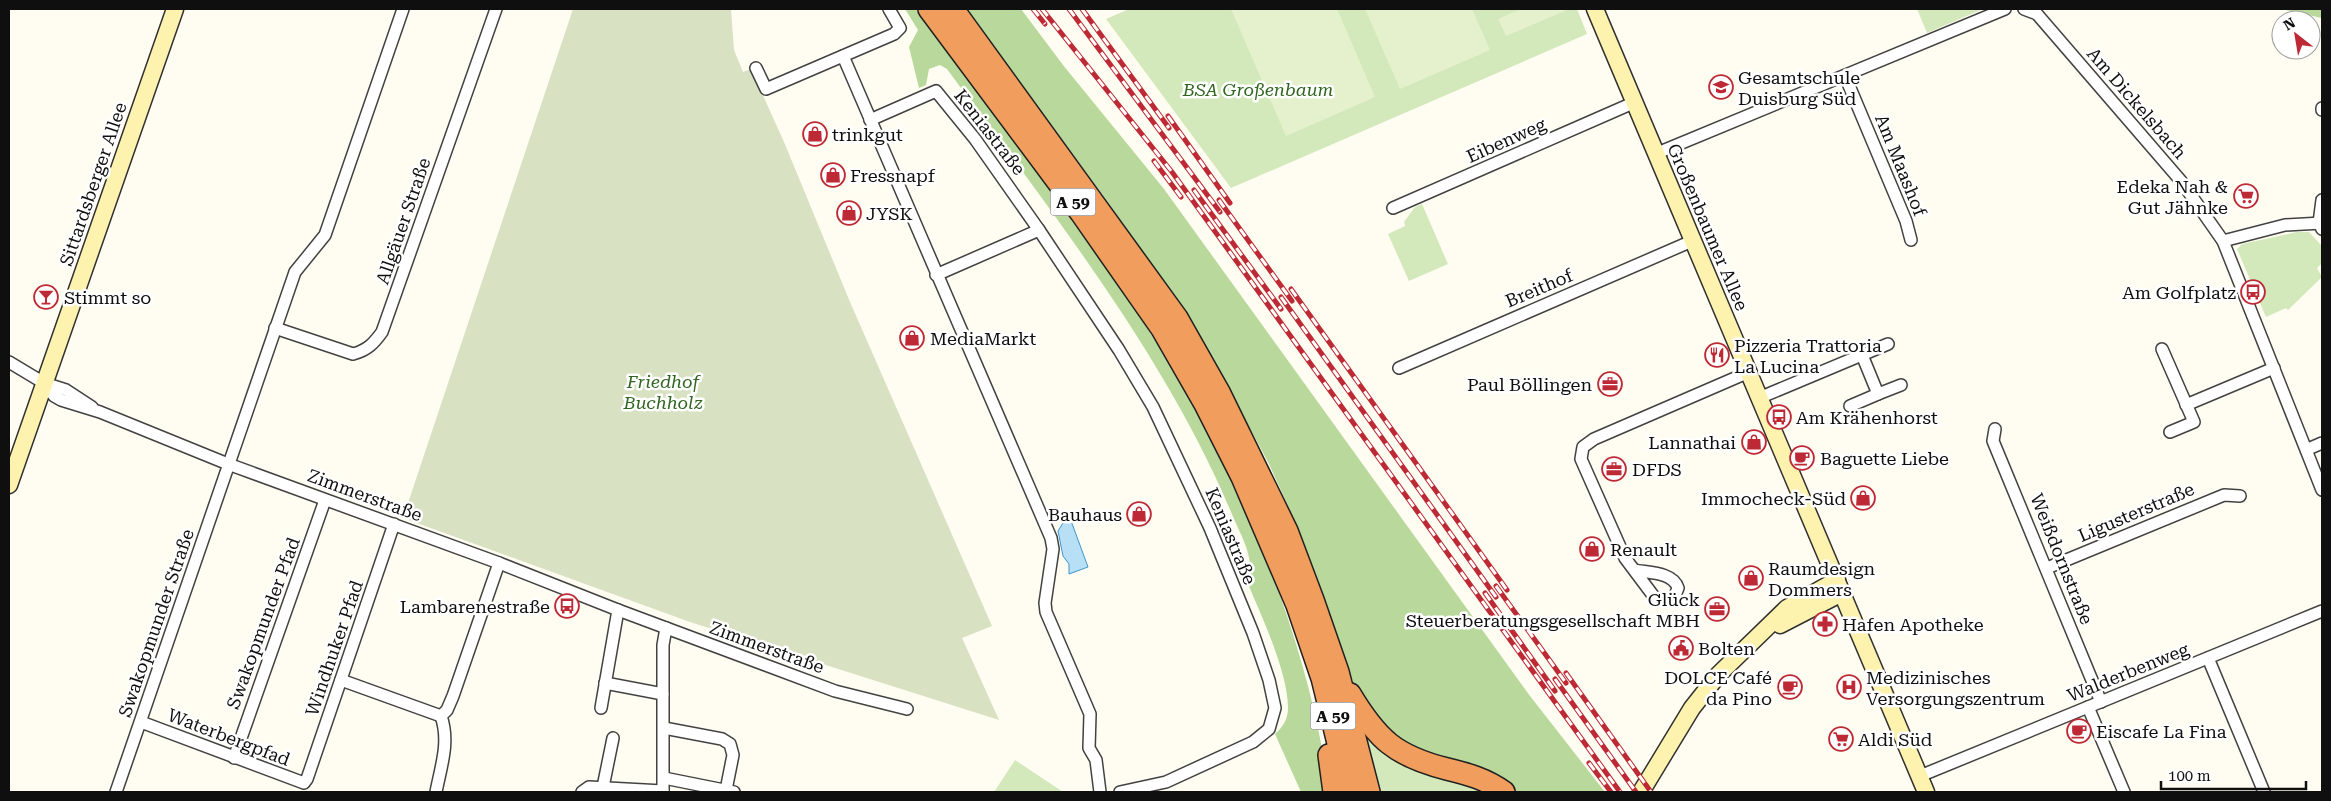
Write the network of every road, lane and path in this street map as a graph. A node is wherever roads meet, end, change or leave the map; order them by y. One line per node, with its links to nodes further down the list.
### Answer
1 (175, 9): 32 (main road, Sittardsberger Allee)
2 (403, 9): 24 (street)
3 (496, 9): 24 (street, Allgäuer Straße)
4 (889, 9): 10 (street)
5 (929, 9): 55 (highway, A 59)
6 (953, 9): 57 (highway, A 59)
7 (1595, 9): 13 (main road, Großenbaumer Allee)
8 (2005, 9): 12 (street)
9 (2024, 9): 22 (street, Am Dickelsbach)
10 (843, 56): 11 (street); 14 (street)
11 (756, 68)
12 (1845, 76): 15 (street); 20 (street, Am Maashof)
13 (1634, 103): 15 (main road, Großenbaumer Allee); 17 (street, Eibenweg)
14 (870, 120): 19 (street, Keniastraße); 23 (street)
15 (1655, 154): 21 (main road, Großenbaumer Allee)
16 (2322, 200): 18 (street)
17 (1393, 208)
18 (2321, 226): 22 (street)
19 (1039, 230): 23 (street); 80 (street, Keniastraße)
20 (1911, 240)
21 (1692, 241): 29 (street, Breithof); 31 (main road, Großenbaumer Allee)
22 (2222, 241): 30 (street, Am Dickelsbach)
23 (936, 275): 79 (street)
24 (275, 328): 42 (street)
25 (1888, 344): 27 (street)
26 (2162, 349): 36 (street)
27 (1862, 355): 34 (street); 35 (street)
28 (9, 362): 32 (street, Zimmerstraße)
29 (1399, 368)
30 (2274, 368): 36 (street); 41 (street, Am Dickelsbach)
31 (1749, 372): 35 (main road, Großenbaumer Allee); 50 (street)
32 (44, 383): 42 (street, Zimmerstraße); 43 (main road, Sittardsberger Allee)
33 (1901, 385): 34 (street)
34 (1878, 394): 37 (street)
35 (1759, 398): 51 (main road, Großenbaumer Allee)
36 (2186, 405): 39 (street)
37 (1850, 406)
38 (1995, 429): 49 (street, Weißdornstraße)
39 (2170, 432)
40 (2322, 443): 41 (street)
41 (2308, 449): 44 (street, Am Dickelsbach)
42 (228, 464): 46 (street, Zimmerstraße); 66 (street, Swakopmunder Straße)
43 (9, 485)
44 (2322, 490)
45 (2240, 496): 49 (street, Ligusterstraße)
46 (325, 500): 47 (street, Zimmerstraße); 69 (street, Swakopmunder Pfad)
47 (394, 524): 48 (street, Zimmerstraße); 58 (street, Windhuker Pfad)
48 (499, 563): 52 (street, Zimmerstraße); 65 (street)
49 (2047, 568): 61 (street, Weißdornstraße)
50 (1634, 570)
51 (1840, 587): 70 (main road, Großenbaumer Allee); 85 (main road)
52 (618, 610): 54 (street, Zimmerstraße); 59 (street)
53 (2322, 611): 56 (street, Walderbenweg)
54 (666, 628): 60 (street); 64 (street, Zimmerstraße)
55 (1310, 642): 81 (highway); 82 (highway, A 59)
56 (2208, 658): 61 (street, Walderbenweg); 88 (street)
57 (1338, 672): 83 (highway, A 59); 84 (highway)
58 (342, 680): 65 (street); 72 (street, Windhuker Pfad)
59 (605, 683): 60 (street); 63 (street)
60 (663, 694): 67 (street)
61 (2101, 702): 62 (street, Walderbenweg)
62 (2088, 707): 70 (street, Walderbenweg); 87 (street)
63 (601, 708)
64 (906, 709)
65 (441, 716): 76 (street)
66 (141, 722): 69 (street, Waterbergpfad); 75 (street, Swakopmunder Straße)
67 (664, 728): 71 (street); 74 (street)
68 (613, 738): 73 (street)
69 (234, 758): 72 (street, Waterbergpfad)
70 (1920, 776): 86 (main road, Großenbaumer Allee)
71 (664, 778): 74 (street); 78 (street)
72 (304, 783)
73 (603, 787): 77 (street); 78 (street)
74 (730, 791)
75 (116, 792)
76 (436, 792)
77 (582, 792)
78 (663, 792)
79 (1100, 792)
80 (1120, 792)
81 (1334, 792)
82 (1350, 792)
83 (1368, 792)
84 (1504, 792)
85 (1641, 792)
86 (1926, 792)
87 (2124, 792)
88 (2264, 792)

